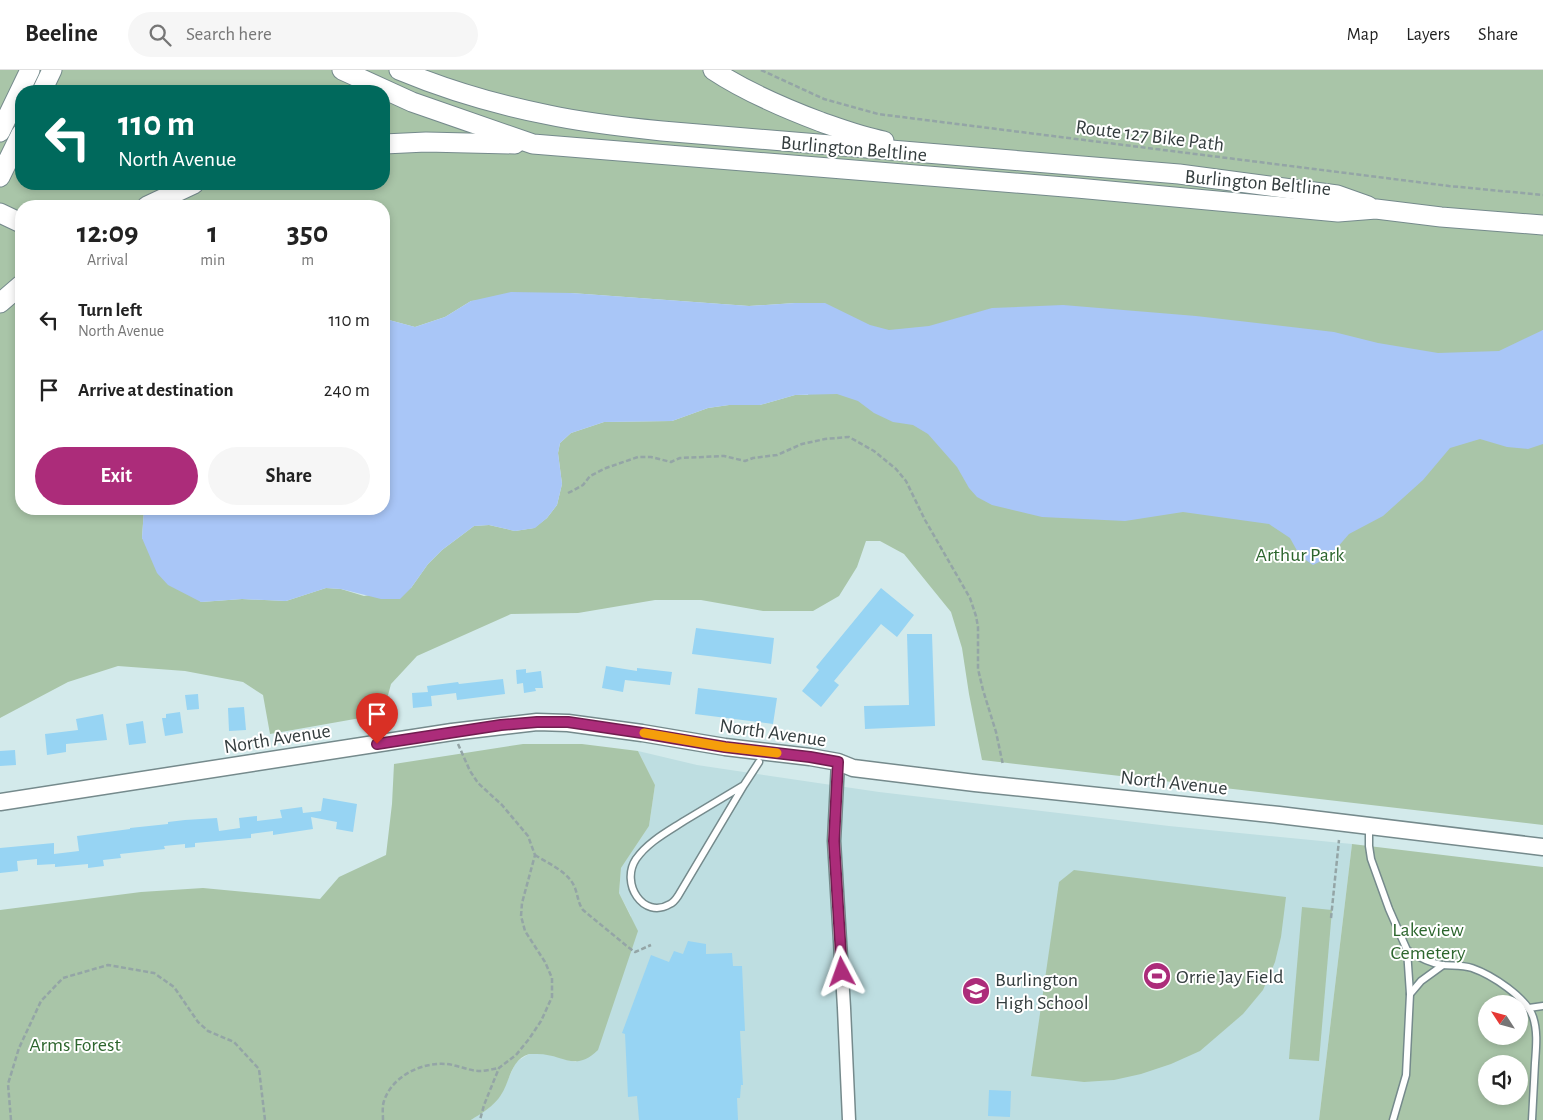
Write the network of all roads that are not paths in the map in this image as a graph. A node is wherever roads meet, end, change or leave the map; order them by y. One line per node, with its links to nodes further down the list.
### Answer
1 (30, 70): 6 (main road)
2 (52, 70): 7 (main road)
3 (342, 70): 8 (main road, Burlington Beltline)
4 (399, 70): 15 (main road, Burlington Beltline)
5 (713, 70): 15 (main road)
6 (23, 85)
7 (45, 85)
8 (375, 85)
9 (390, 92): 13 (main road, Burlington Beltline)
10 (15, 101): 11 (main road)
11 (0, 132)
12 (390, 144): 13 (main road)
13 (533, 144): 19 (main road, Burlington Beltline)
14 (15, 147): 16 (main road)
15 (984, 158): 19 (main road, Burlington Beltline)
16 (0, 178)
17 (181, 190): 18 (main road)
18 (160, 200)
19 (1376, 209): 22 (main road, Burlington Beltline)
20 (0, 213): 21 (main road)
21 (15, 220)
22 (1543, 225)
23 (15, 290): 24 (main road)
24 (0, 303)
25 (759, 762): 27 (lane)
26 (838, 762): 28 (main road, North Avenue); 29 (main road, North Avenue); 36 (street)
27 (744, 785): 27 (lane)
28 (0, 802)
29 (1369, 826): 30 (main road, North Avenue); 31 (lane)
30 (1543, 847)
31 (1408, 950): 32 (lane); 33 (lane)
32 (1443, 965): 33 (lane); 35 (lane)
33 (1410, 994): 37 (lane)
34 (1543, 1006): 35 (lane)
35 (1529, 1008): 38 (lane)
36 (849, 1120)
37 (1393, 1120)
38 (1532, 1120)

